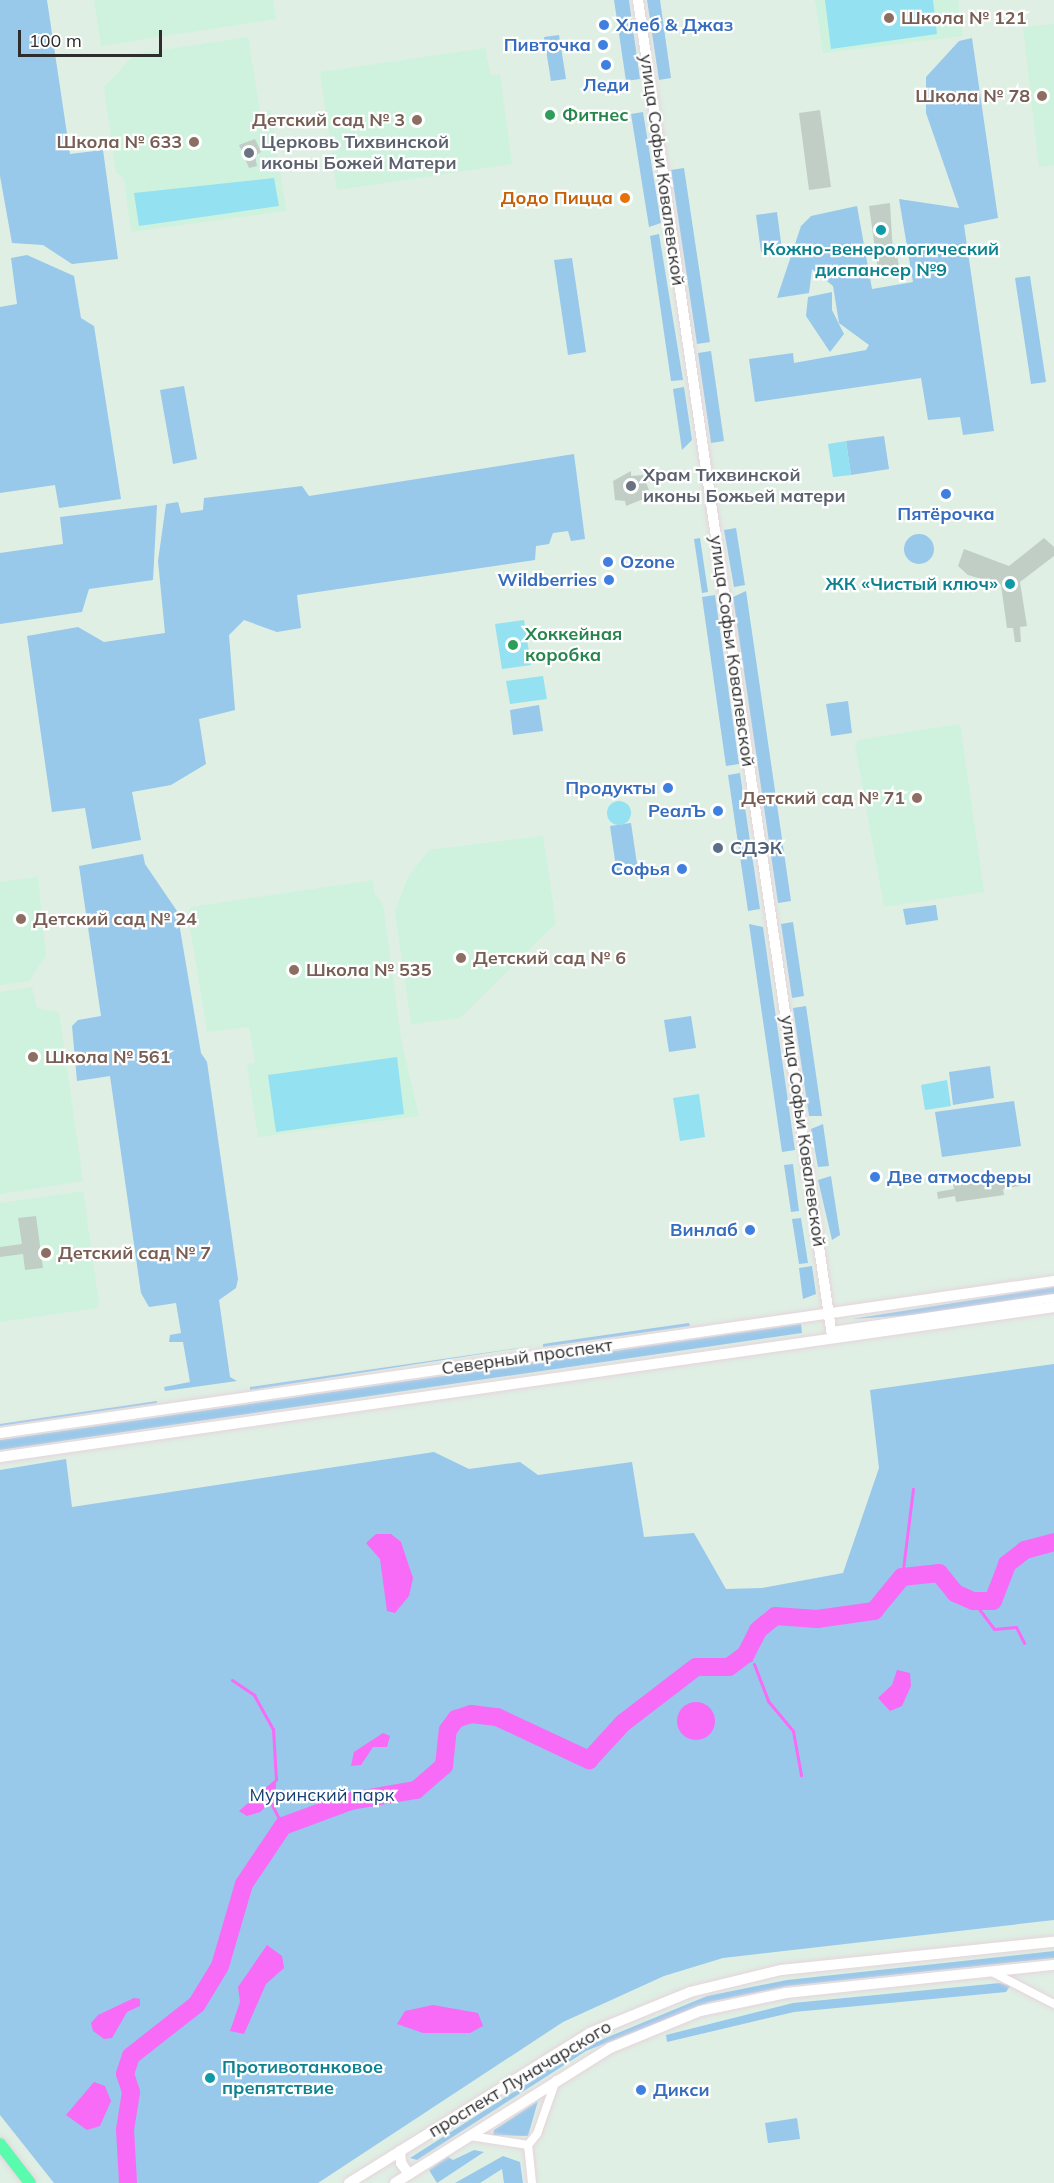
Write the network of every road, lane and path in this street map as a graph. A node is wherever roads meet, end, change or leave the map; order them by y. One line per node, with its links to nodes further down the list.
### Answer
1 (638, 0): 5 (main road, улица Софьи Ковалевской)
2 (1054, 1281): 5 (main road, Северный проспект)
3 (1054, 1298): 6 (street, Северный проспект)
4 (1054, 1307): 6 (main road, Северный проспект)
5 (829, 1313): 6 (main road, улица Софьи Ковалевской); 7 (main road, Северный проспект)
6 (832, 1334): 8 (main road, Северный проспект)
7 (0, 1433)
8 (0, 1457)
9 (1054, 1942): 17 (main road, проспект Луначарского)
10 (1054, 1965): 11 (main road, проспект Луначарского)
11 (992, 1972): 12 (street); 13 (main road, проспект Луначарского)
12 (1054, 2004)
13 (557, 2079): 14 (main road, проспект Луначарского); 16 (street)
14 (468, 2135): 16 (street); 18 (main road, проспект Луначарского)
15 (0, 2144): 19 (main road)
16 (528, 2145): 22 (street)
17 (400, 2151): 18 (main road); 20 (main road, проспект Луначарского)
18 (410, 2174): 21 (main road, проспект Луначарского)
19 (30, 2183)
20 (349, 2183)
21 (396, 2183)
22 (532, 2183)

